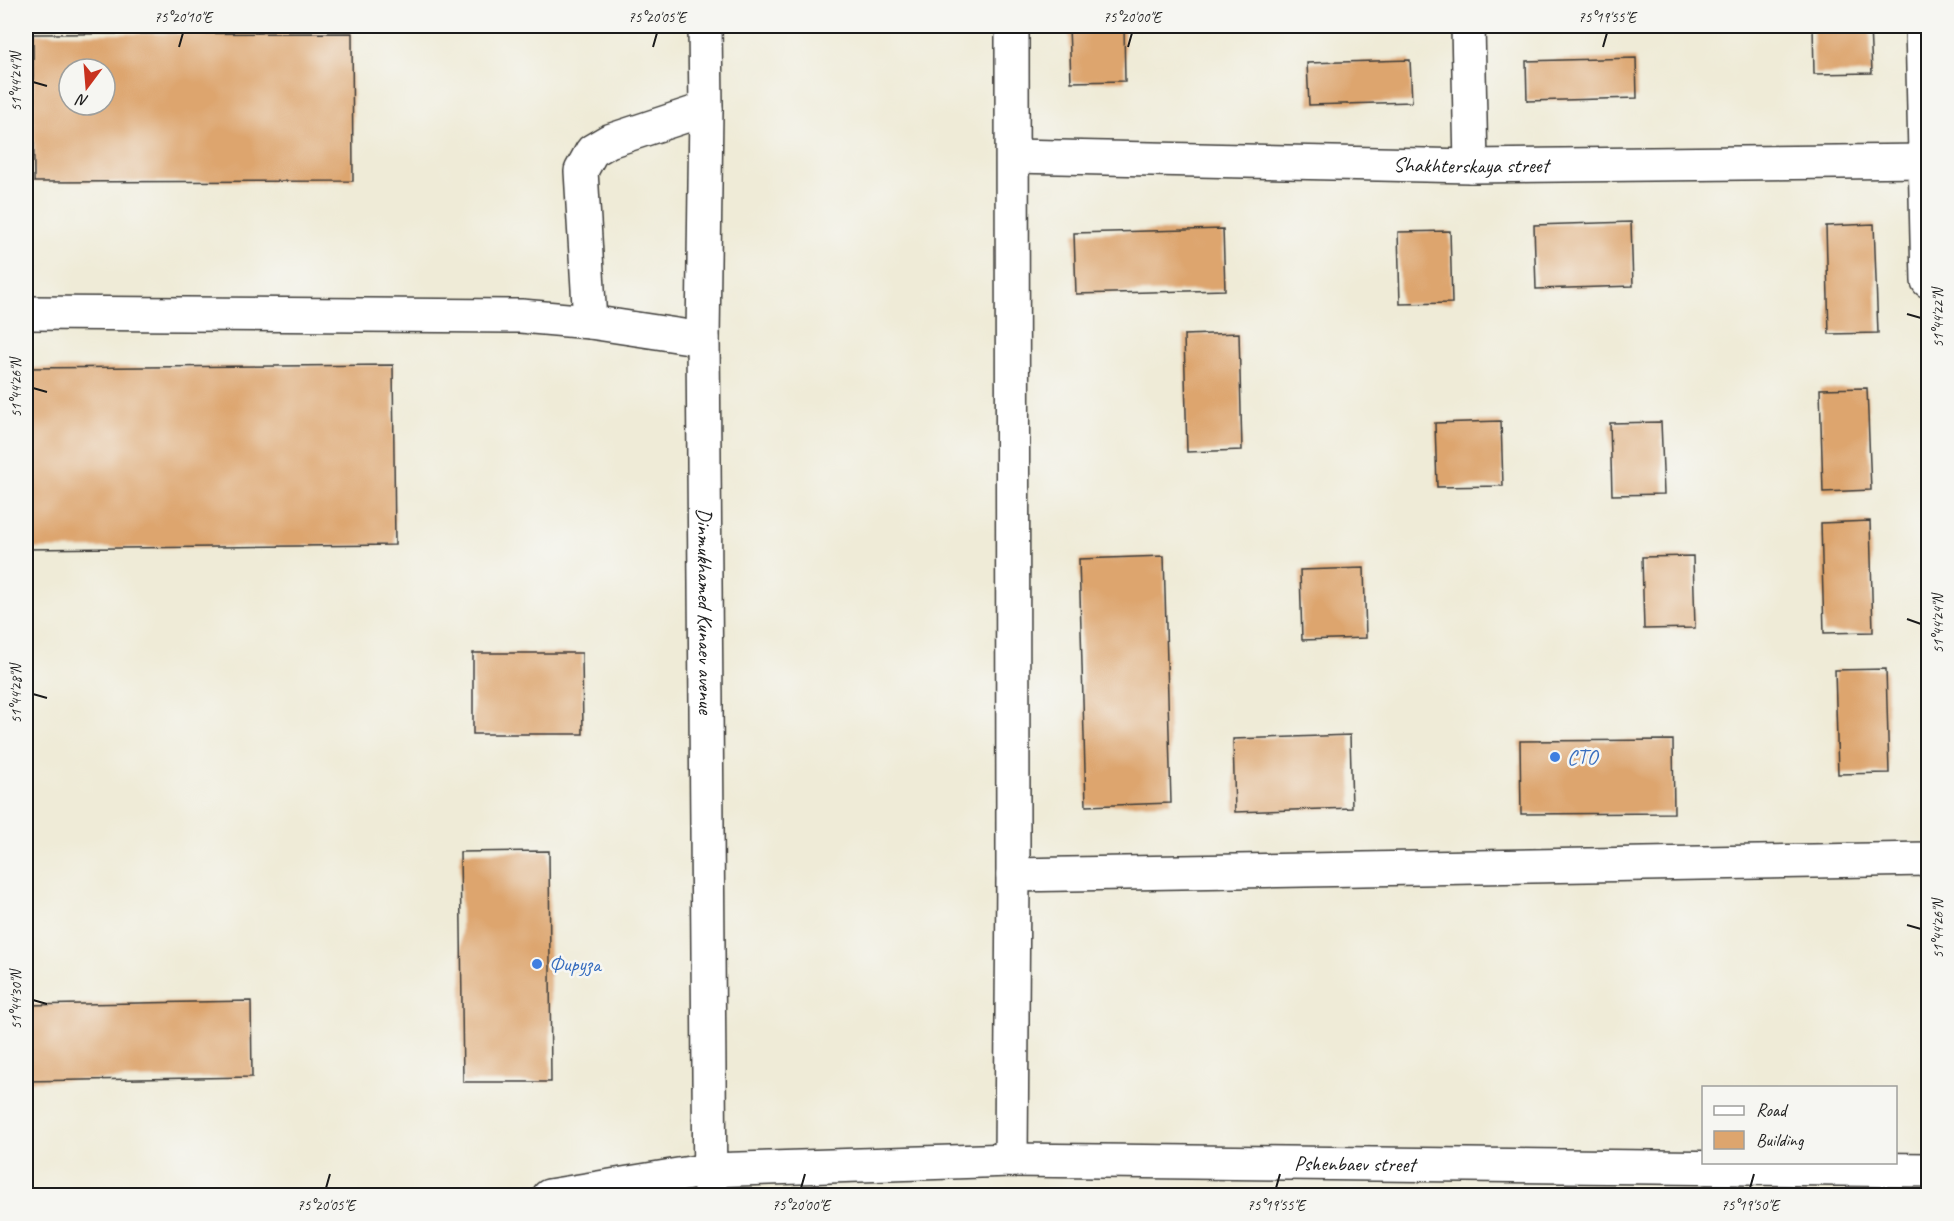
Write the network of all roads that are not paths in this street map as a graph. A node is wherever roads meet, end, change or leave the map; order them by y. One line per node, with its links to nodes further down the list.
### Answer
1 (705, 26): 5 (street, Dinmukhamed Kunaev avenue)
2 (1012, 26): 6 (street)
3 (1468, 26): 8 (street)
4 (1922, 26): 7 (street)
5 (706, 109): 11 (street); 12 (street, Dinmukhamed Kunaev avenue)
6 (1013, 156): 8 (street, Shakhterskaya street); 14 (street)
7 (1927, 161): 8 (street, Shakhterskaya street); 9 (street)
8 (1471, 166)
9 (1929, 281)
10 (26, 313): 11 (street)
11 (590, 322): 12 (street)
12 (703, 339): 17 (street, Dinmukhamed Kunaev avenue)
13 (1929, 859): 14 (street)
14 (1013, 875): 15 (street)
15 (1011, 1160): 16 (street, Pshenbaev street); 17 (street, Pshenbaev street)
16 (1929, 1170)
17 (709, 1183): 18 (street, Pshenbaev street)
18 (549, 1196)

